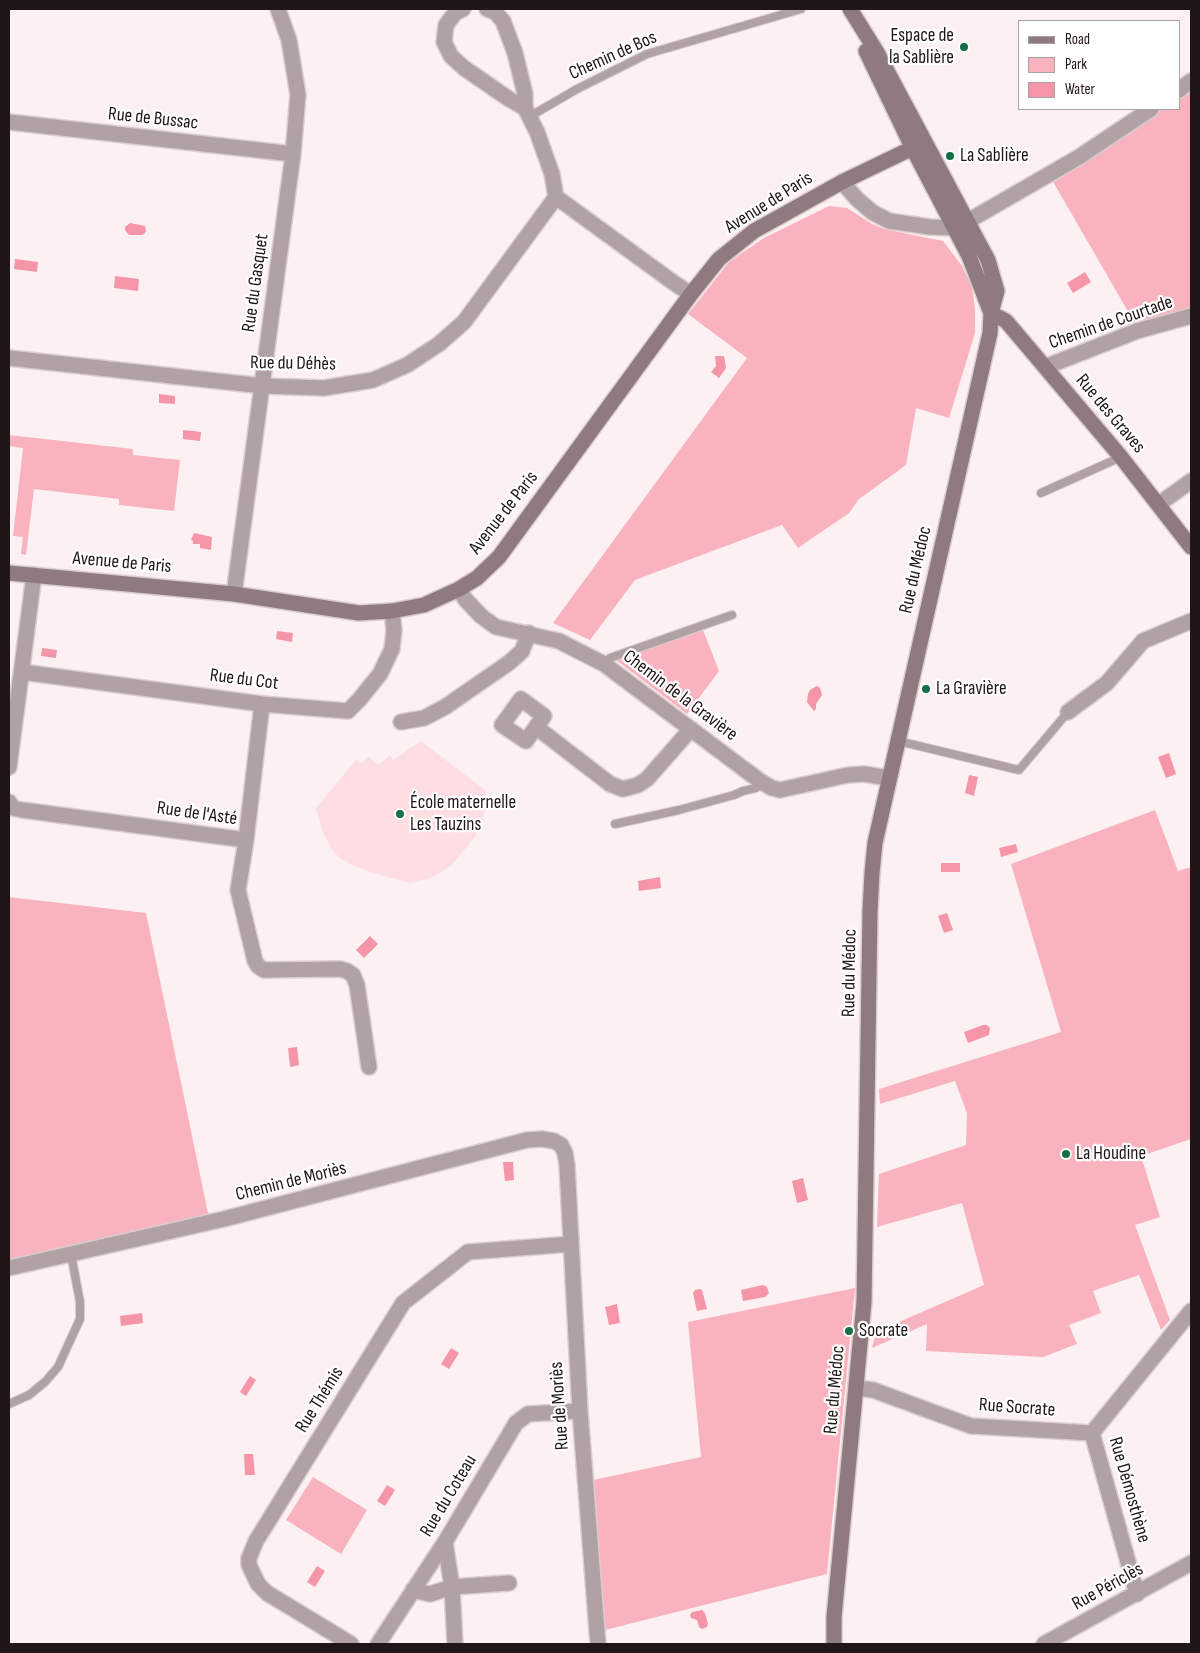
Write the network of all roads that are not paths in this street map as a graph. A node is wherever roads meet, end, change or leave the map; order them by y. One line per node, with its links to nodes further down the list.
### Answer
1 (278, 9): 12 (street, Rue du Gasquet)
2 (463, 9): 9 (street)
3 (487, 9): 9 (street)
4 (801, 9): 9 (lane, Chemin de Bos)
5 (849, 9): 11 (street, Rue du Médoc)
6 (1191, 82): 7 (street)
7 (1180, 89)
8 (1150, 110): 15 (street)
9 (527, 112): 14 (street)
10 (9, 122): 12 (street, Rue de Bussac)
11 (914, 148): 13 (street, Avenue de Paris); 15 (street, Rue du Médoc)
12 (294, 154): 21 (street, Rue du Gasquet)
13 (842, 182): 15 (street); 16 (street, Avenue de Paris)
14 (556, 197): 16 (street); 21 (street, Rue du Déhès)
15 (962, 225): 17 (street, Rue du Médoc)
16 (691, 294): 29 (street, Avenue de Paris)
17 (991, 313): 20 (street, Rue des Graves); 42 (street, Rue du Médoc)
18 (1191, 316): 20 (street, Chemin de Courtade)
19 (9, 358): 21 (street, Rue du Déhès)
20 (1045, 367): 22 (street, Rue des Graves)
21 (262, 386): 30 (street, Rue du Gasquet)
22 (1121, 457): 24 (lane); 25 (street, Rue des Graves)
23 (1191, 481): 25 (street)
24 (1041, 493)
25 (1159, 504): 26 (street, Rue des Graves)
26 (1191, 547)
27 (9, 573): 28 (street, Avenue de Paris)
28 (34, 575): 30 (street, Avenue de Paris); 36 (street)
29 (459, 590): 31 (street, Avenue de Paris); 34 (street, Chemin de la Gravière)
30 (234, 594): 31 (street, Avenue de Paris)
31 (392, 610): 37 (street, Rue du Cot)
32 (732, 615): 35 (lane)
33 (1191, 621): 38 (street)
34 (529, 633): 35 (street, Chemin de la Gravière); 39 (street)
35 (604, 664): 41 (street, Chemin de la Gravière)
36 (22, 672): 37 (street, Rue du Cot); 43 (street)
37 (262, 704): 48 (street, Rue de l'Asté)
38 (1068, 712): 42 (lane)
39 (401, 722)
40 (536, 727): 41 (street)
41 (691, 729): 45 (street, Chemin de la Gravière)
42 (898, 740): 44 (street, Rue du Médoc)
43 (9, 767)
44 (889, 778): 45 (street, Chemin de la Gravière); 55 (street, Rue du Médoc)
45 (760, 781): 47 (lane)
46 (9, 802): 48 (street, Rue de l'Asté)
47 (616, 824)
48 (246, 840): 49 (street)
49 (369, 1067)
50 (568, 1165): 51 (street, Rue de Moriès); 52 (street, Chemin de Moriès)
51 (571, 1244): 57 (street, Rue de Moriès); 65 (street, Rue Thémis)
52 (71, 1254): 53 (street, Chemin de Moriès); 56 (lane)
53 (9, 1268)
54 (1191, 1311): 58 (street, Rue Démosthène)
55 (857, 1388): 58 (street, Rue Socrate); 71 (street, Rue du Médoc)
56 (9, 1404)
57 (580, 1411): 59 (street, Rue du Coteau); 70 (street, Rue de Moriès)
58 (1092, 1433): 64 (street, Rue Démosthène)
59 (445, 1542): 62 (street); 63 (street, Rue du Coteau)
60 (1191, 1563): 64 (street, Rue Périclès)
61 (509, 1583): 62 (street)
62 (452, 1587): 63 (street); 69 (street)
63 (413, 1590): 68 (street, Rue du Coteau)
64 (1137, 1594): 72 (street, Rue Périclès)
65 (327, 1629): 66 (street); 67 (street, Rue Thémis)
66 (328, 1644)
67 (351, 1644)
68 (378, 1644)
69 (455, 1644)
70 (598, 1644)
71 (834, 1644)
72 (1044, 1644)

